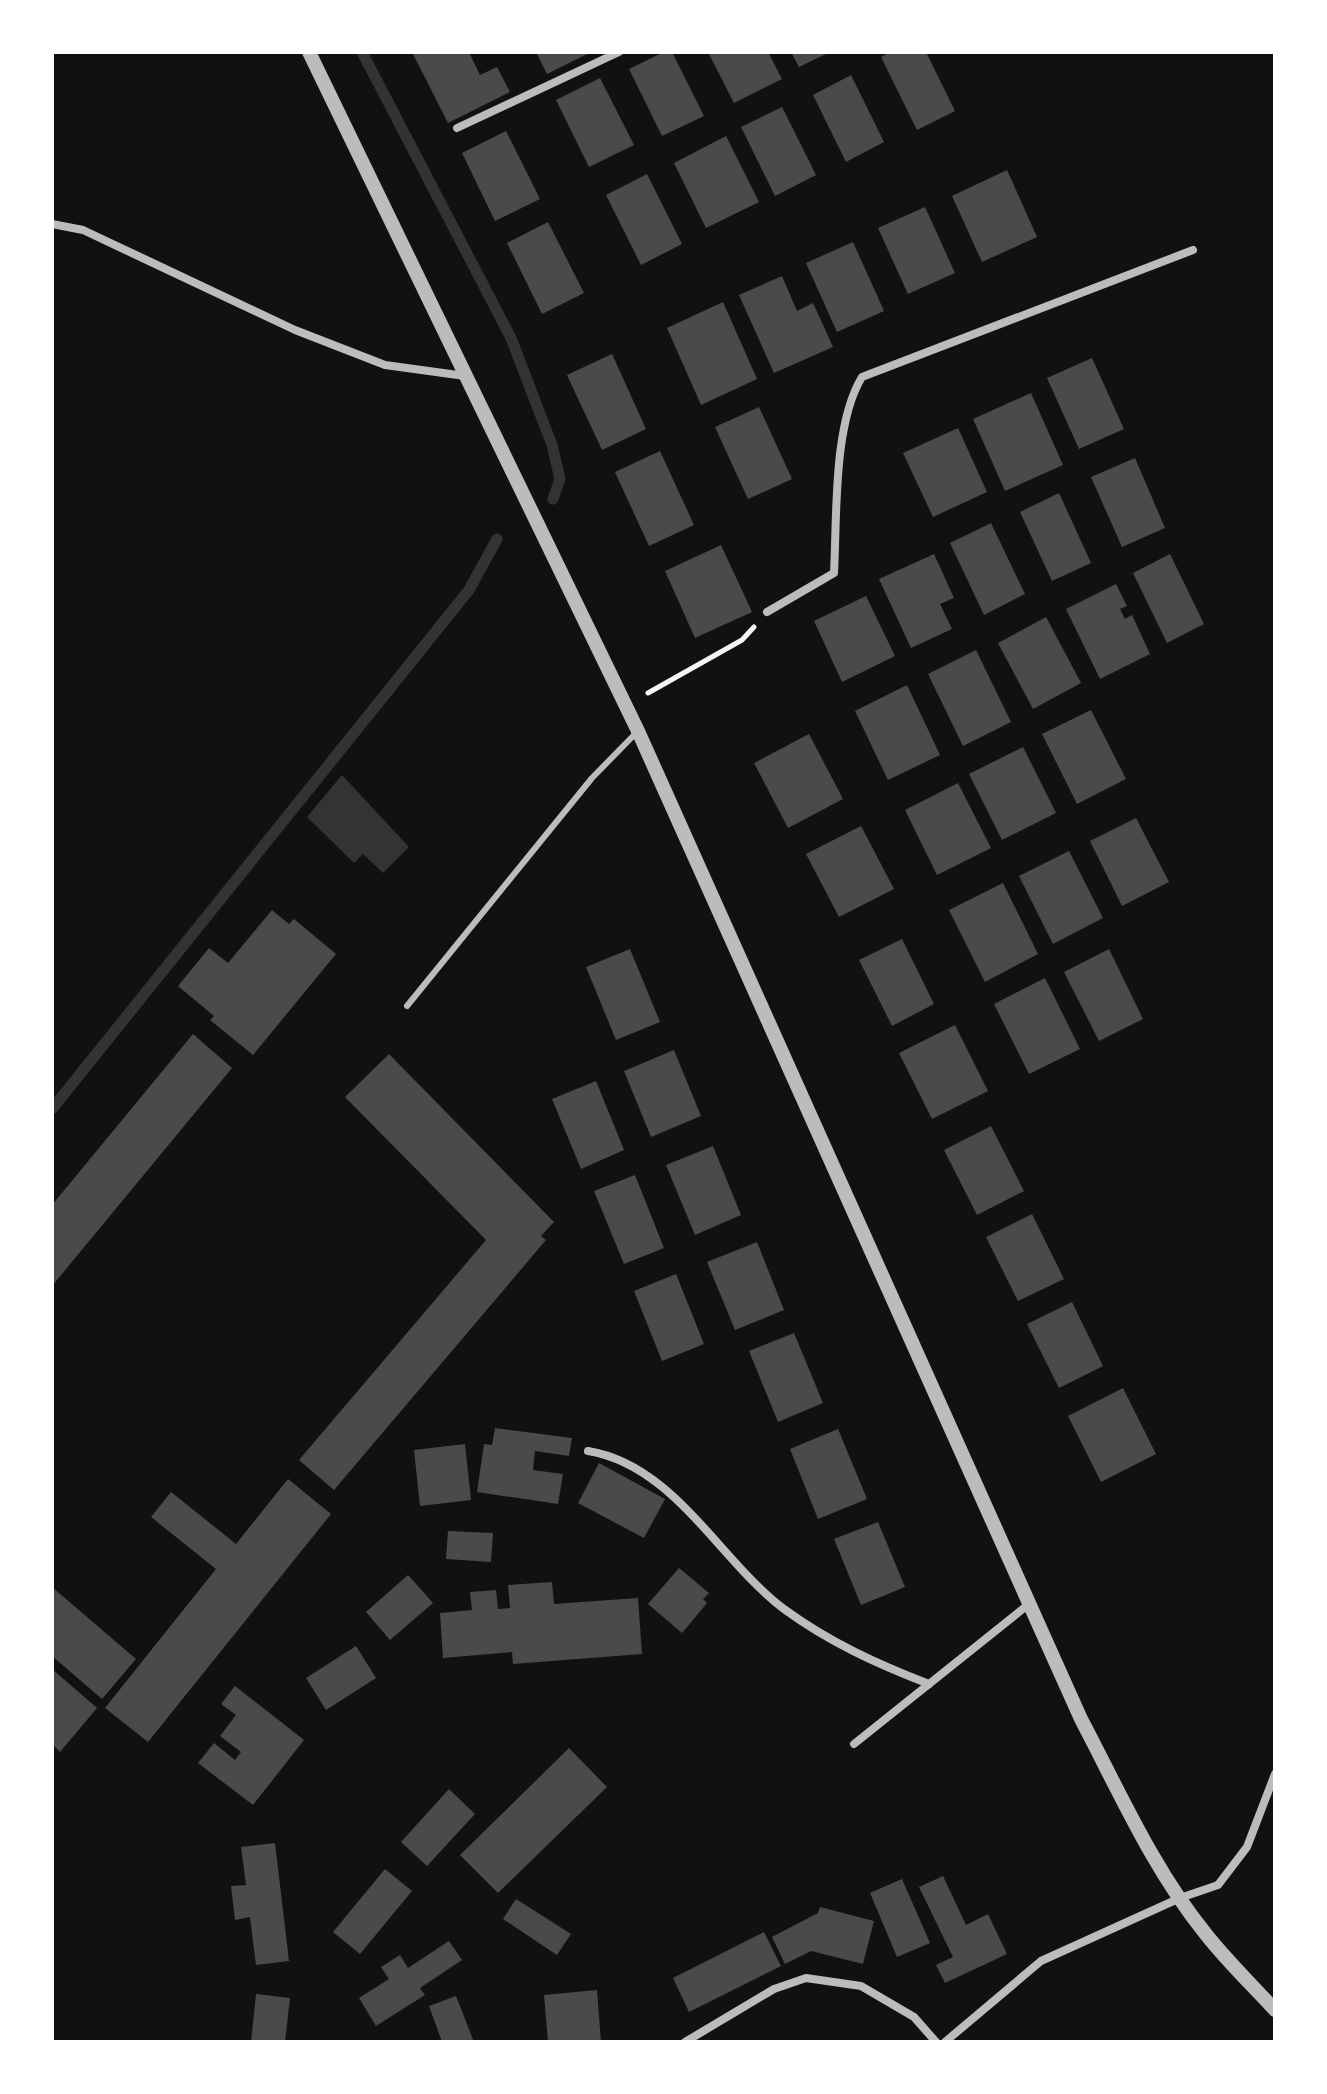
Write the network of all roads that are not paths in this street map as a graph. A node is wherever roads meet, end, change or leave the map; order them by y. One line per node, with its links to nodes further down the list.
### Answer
1 (309, 52): 6 (street)
2 (619, 52): 3 (street)
3 (457, 128)
4 (52, 224): 6 (street)
5 (1193, 250): 7 (street)
6 (465, 376): 8 (street)
7 (767, 612)
8 (638, 731): 9 (lane); 11 (street)
9 (407, 1006)
10 (588, 1451): 12 (street)
11 (1029, 1604): 12 (street); 15 (street)
12 (929, 1684): 13 (street)
13 (854, 1744)
14 (1275, 1774): 15 (street)
15 (1180, 1898): 16 (street); 19 (street)
16 (1275, 2010)
17 (685, 2042): 18 (street)
18 (936, 2042)
19 (945, 2042)

